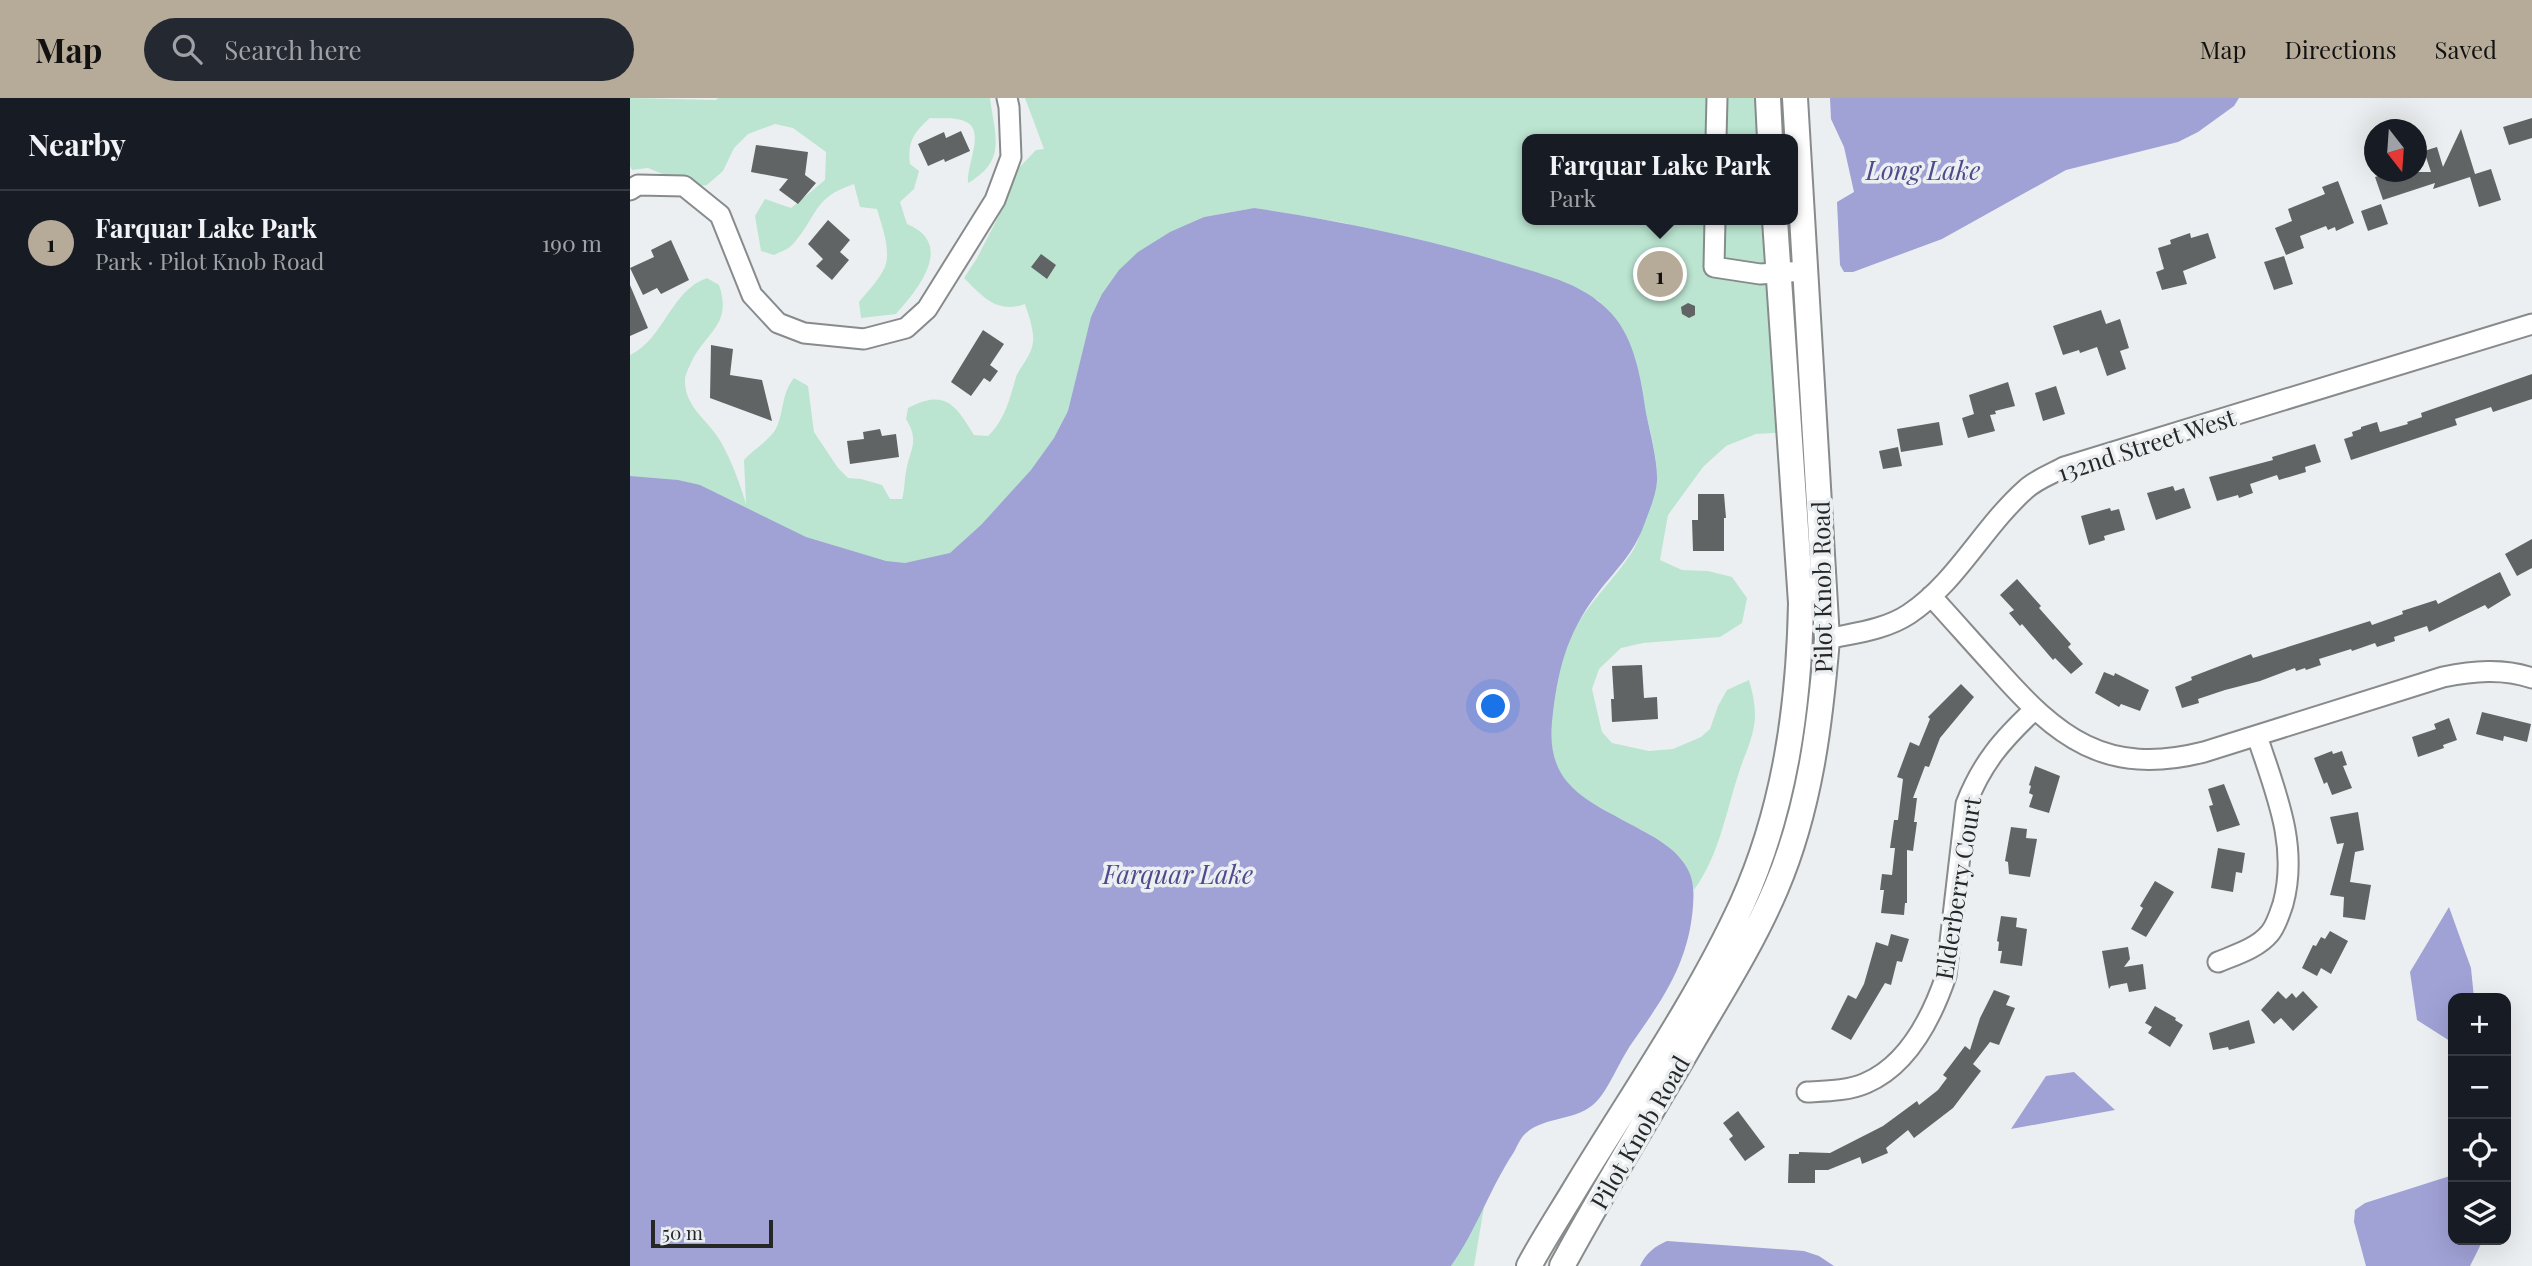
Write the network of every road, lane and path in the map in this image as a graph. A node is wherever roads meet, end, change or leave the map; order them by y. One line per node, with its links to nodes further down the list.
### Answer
1 (1007, 98): 9 (street)
2 (1717, 98): 5 (street)
3 (1768, 98): 6 (main road)
4 (1795, 98): 7 (main road, Pilot Knob Road)
5 (1716, 134)
6 (1770, 134)
7 (1797, 134)
8 (1798, 150): 12 (main road, Pilot Knob Road)
9 (630, 190)
10 (1715, 225): 13 (street)
11 (1775, 225): 13 (main road, Pilot Knob Road)
12 (1805, 271): 13 (street); 16 (main road, Pilot Knob Road)
13 (1778, 272): 17 (main road, Pilot Knob Road)
14 (2532, 324): 15 (street, 132nd Street West)
15 (1931, 596): 16 (street, 132nd Street West); 19 (street)
16 (1827, 639): 17 (main road); 24 (main road, Pilot Knob Road)
17 (1800, 646): 23 (main road, Pilot Knob Road)
18 (2532, 678): 20 (street)
19 (2034, 710): 20 (street); 22 (street, Elderberry Court)
20 (2257, 736): 21 (street)
21 (2218, 962)
22 (1807, 1092)
23 (1529, 1266)
24 (1562, 1266)

